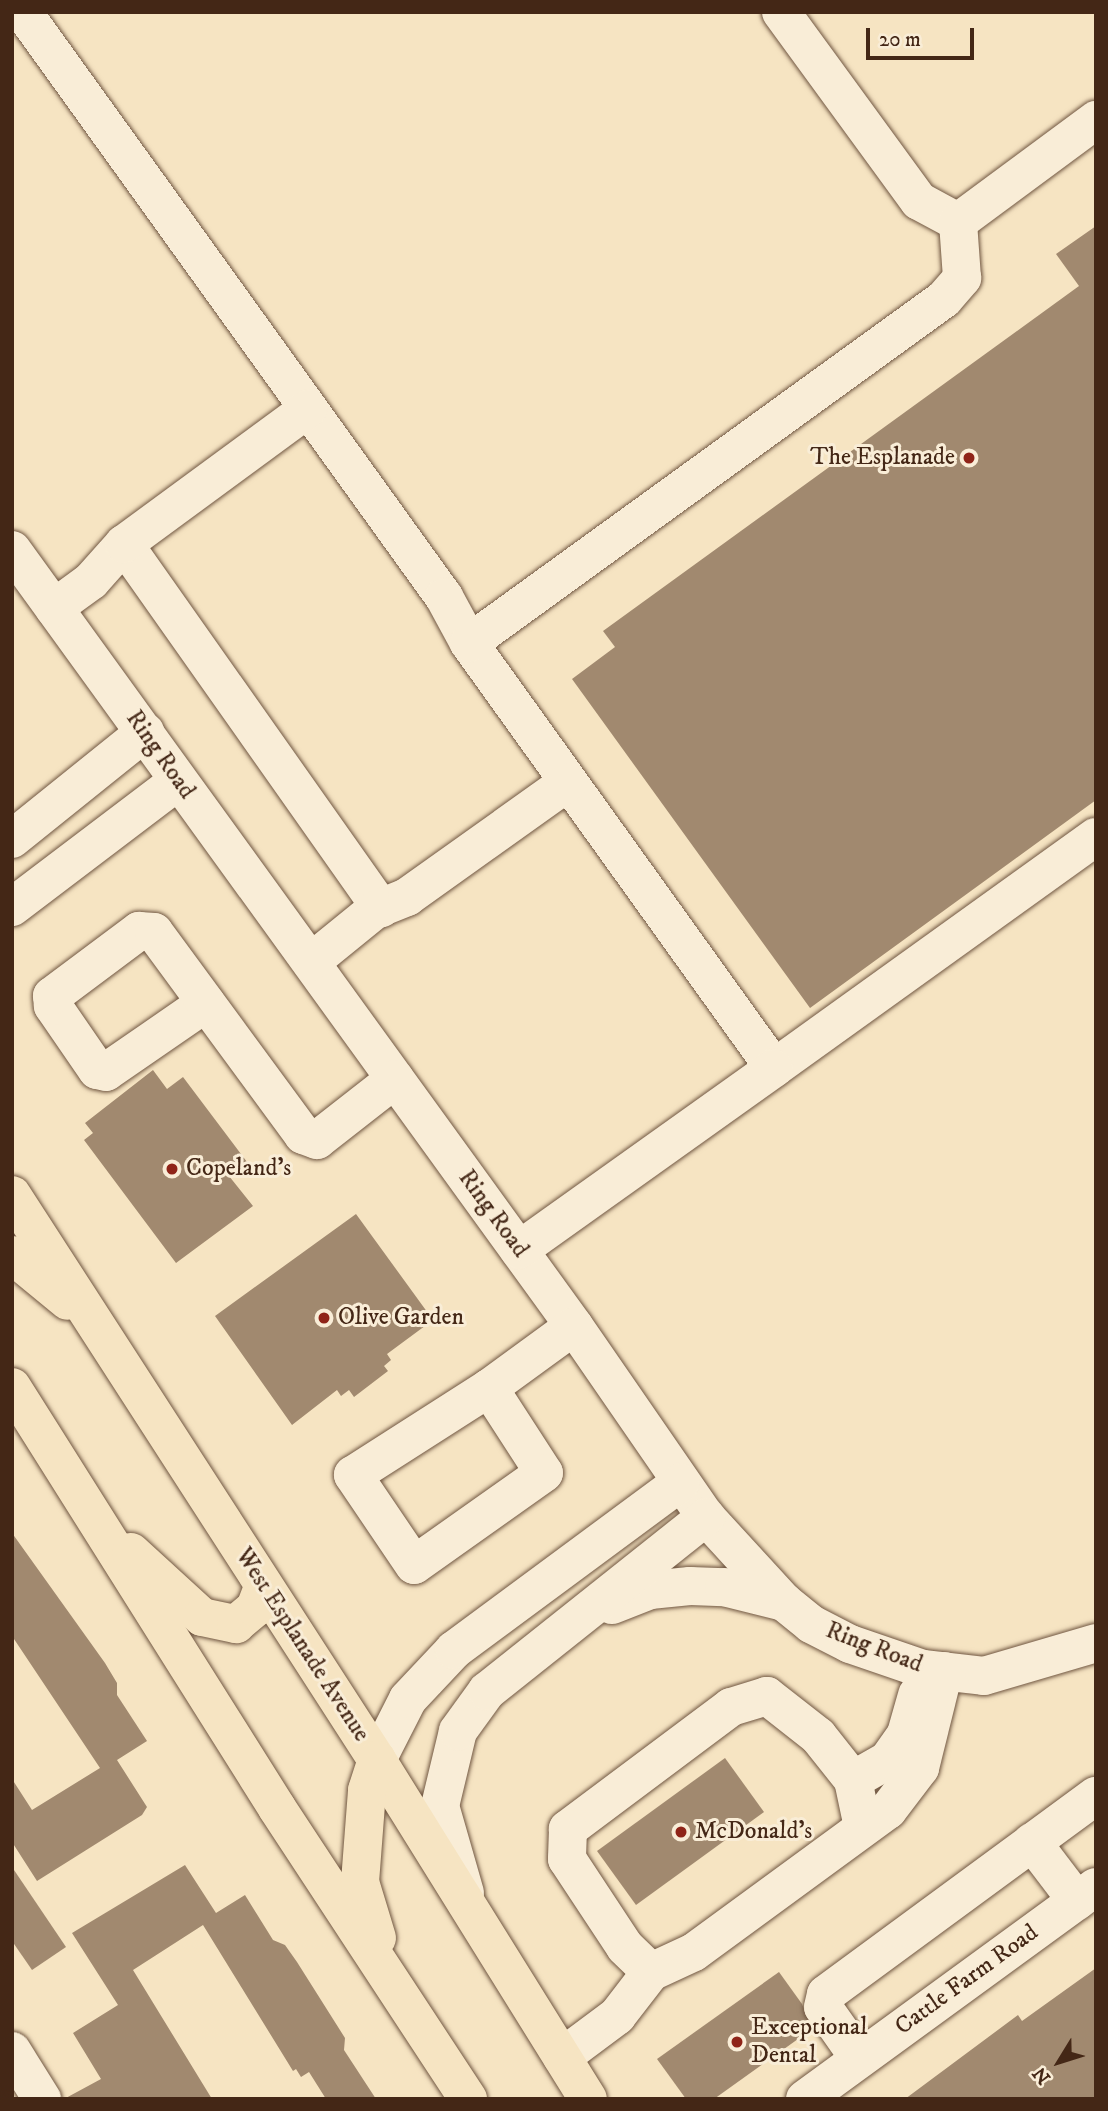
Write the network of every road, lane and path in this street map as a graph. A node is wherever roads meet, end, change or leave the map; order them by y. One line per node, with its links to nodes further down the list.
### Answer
1 (23, 12): 5 (street)
2 (781, 12): 4 (street)
3 (1096, 120): 4 (street)
4 (958, 222): 9 (street)
5 (308, 409): 6 (street); 9 (street)
6 (124, 544): 8 (street); 15 (street)
7 (12, 550): 8 (street, Ring Road)
8 (54, 608): 10 (street, Ring Road)
9 (469, 643): 12 (street)
10 (145, 732): 11 (street, Ring Road); 14 (street)
11 (178, 780): 16 (street); 17 (street, Ring Road)
12 (568, 782): 15 (street); 19 (street)
13 (1096, 837): 19 (street)
14 (12, 839)
15 (394, 902): 17 (street)
16 (12, 907)
17 (310, 962): 20 (street, Ring Road)
18 (205, 1003): 20 (street)
19 (774, 1068): 22 (street)
20 (395, 1080): 22 (street, Ring Road)
21 (12, 1195): 24 (main road, West Esplanade Avenue)
22 (519, 1250): 25 (street, Ring Road)
23 (12, 1255): 24 (main road)
24 (94, 1322): 31 (main road, West Esplanade Avenue)
25 (574, 1326): 26 (street); 28 (street, Ring Road)
26 (489, 1388): 26 (street)
27 (13, 1391): 30 (main road)
28 (681, 1482): 29 (street, Ring Road); 36 (street)
29 (706, 1517): 32 (street, Ring Road); 33 (street)
30 (95, 1520): 31 (main road); 44 (main road)
31 (263, 1587): 36 (main road, West Esplanade Avenue)
32 (784, 1602): 33 (street); 35 (street, Ring Road)
33 (587, 1614): 42 (street)
34 (1096, 1643): 35 (street, Ring Road)
35 (934, 1670): 37 (street); 39 (street)
36 (377, 1760): 42 (main road, West Esplanade Avenue); 44 (main road)
37 (853, 1780): 39 (street); 43 (street)
38 (1096, 1796): 40 (street)
39 (863, 1827): 43 (street)
40 (1032, 1842): 41 (street); 47 (street)
41 (1086, 1894): 47 (street, Cattle Farm Road)
42 (470, 1912): 46 (main road, West Esplanade Avenue)
43 (651, 1972): 46 (street)
44 (391, 1985): 49 (main road)
45 (12, 2051): 48 (street)
46 (562, 2057): 50 (main road, West Esplanade Avenue)
47 (859, 2058): 51 (street, Cattle Farm Road)
48 (42, 2099)
49 (468, 2099)
50 (588, 2099)
51 (805, 2099)

